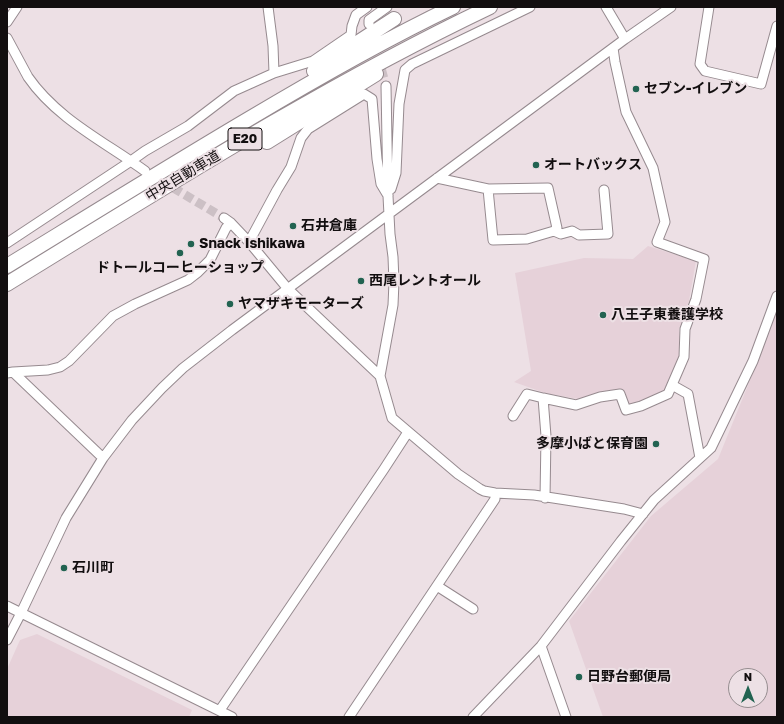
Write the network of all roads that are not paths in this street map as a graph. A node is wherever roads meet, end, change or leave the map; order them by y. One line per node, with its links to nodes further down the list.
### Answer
1 (17, 7): 11 (street)
2 (268, 7): 18 (street)
3 (368, 7): 18 (street)
4 (453, 7): 21 (highway, 中央自動車道 / E20)
5 (490, 7): 14 (highway, 中央自動車道 / E20)
6 (530, 7): 27 (street)
7 (606, 7): 16 (street)
8 (671, 7): 16 (street)
9 (709, 7): 13 (street)
10 (390, 13): 12 (street); 21 (highway)
11 (7, 22)
12 (369, 24)
13 (777, 26)
14 (440, 31): 20 (highway); 33 (highway, 中央自動車道 / E20)
15 (7, 38): 22 (street)
16 (625, 39): 17 (street)
17 (613, 48): 24 (street); 38 (street)
18 (274, 73): 22 (street)
19 (386, 86): 27 (street)
20 (267, 142)
21 (204, 146): 32 (highway, 中央自動車道 / E20)
22 (131, 161): 23 (street); 31 (street)
23 (145, 171)
24 (437, 178): 25 (street); 28 (street)
25 (488, 189): 29 (street); 29 (street)
26 (604, 190): 29 (street)
27 (388, 196): 28 (street); 30 (street)
28 (390, 213): 34 (street); 37 (street)
29 (554, 231)
30 (249, 242): 34 (street); 36 (street)
31 (7, 243)
32 (7, 266)
33 (7, 284)
34 (288, 289): 37 (street); 42 (street)
35 (777, 296): 43 (street)
36 (10, 373): 42 (street)
37 (380, 376): 41 (street)
38 (672, 385): 39 (street); 43 (street)
39 (543, 398): 40 (street); 45 (street)
40 (513, 416)
41 (408, 432): 44 (street); 53 (street)
42 (103, 458): 50 (street)
43 (700, 458): 46 (street)
44 (495, 493): 45 (street); 47 (street)
45 (545, 498): 46 (street)
46 (643, 514): 52 (street)
47 (437, 586): 49 (street); 55 (street)
48 (7, 606): 50 (street)
49 (473, 609)
50 (21, 613): 51 (street); 53 (street)
51 (7, 640)
52 (541, 646): 56 (street); 57 (street)
53 (220, 710): 54 (street)
54 (232, 717)
55 (348, 717)
56 (473, 717)
57 (566, 717)

